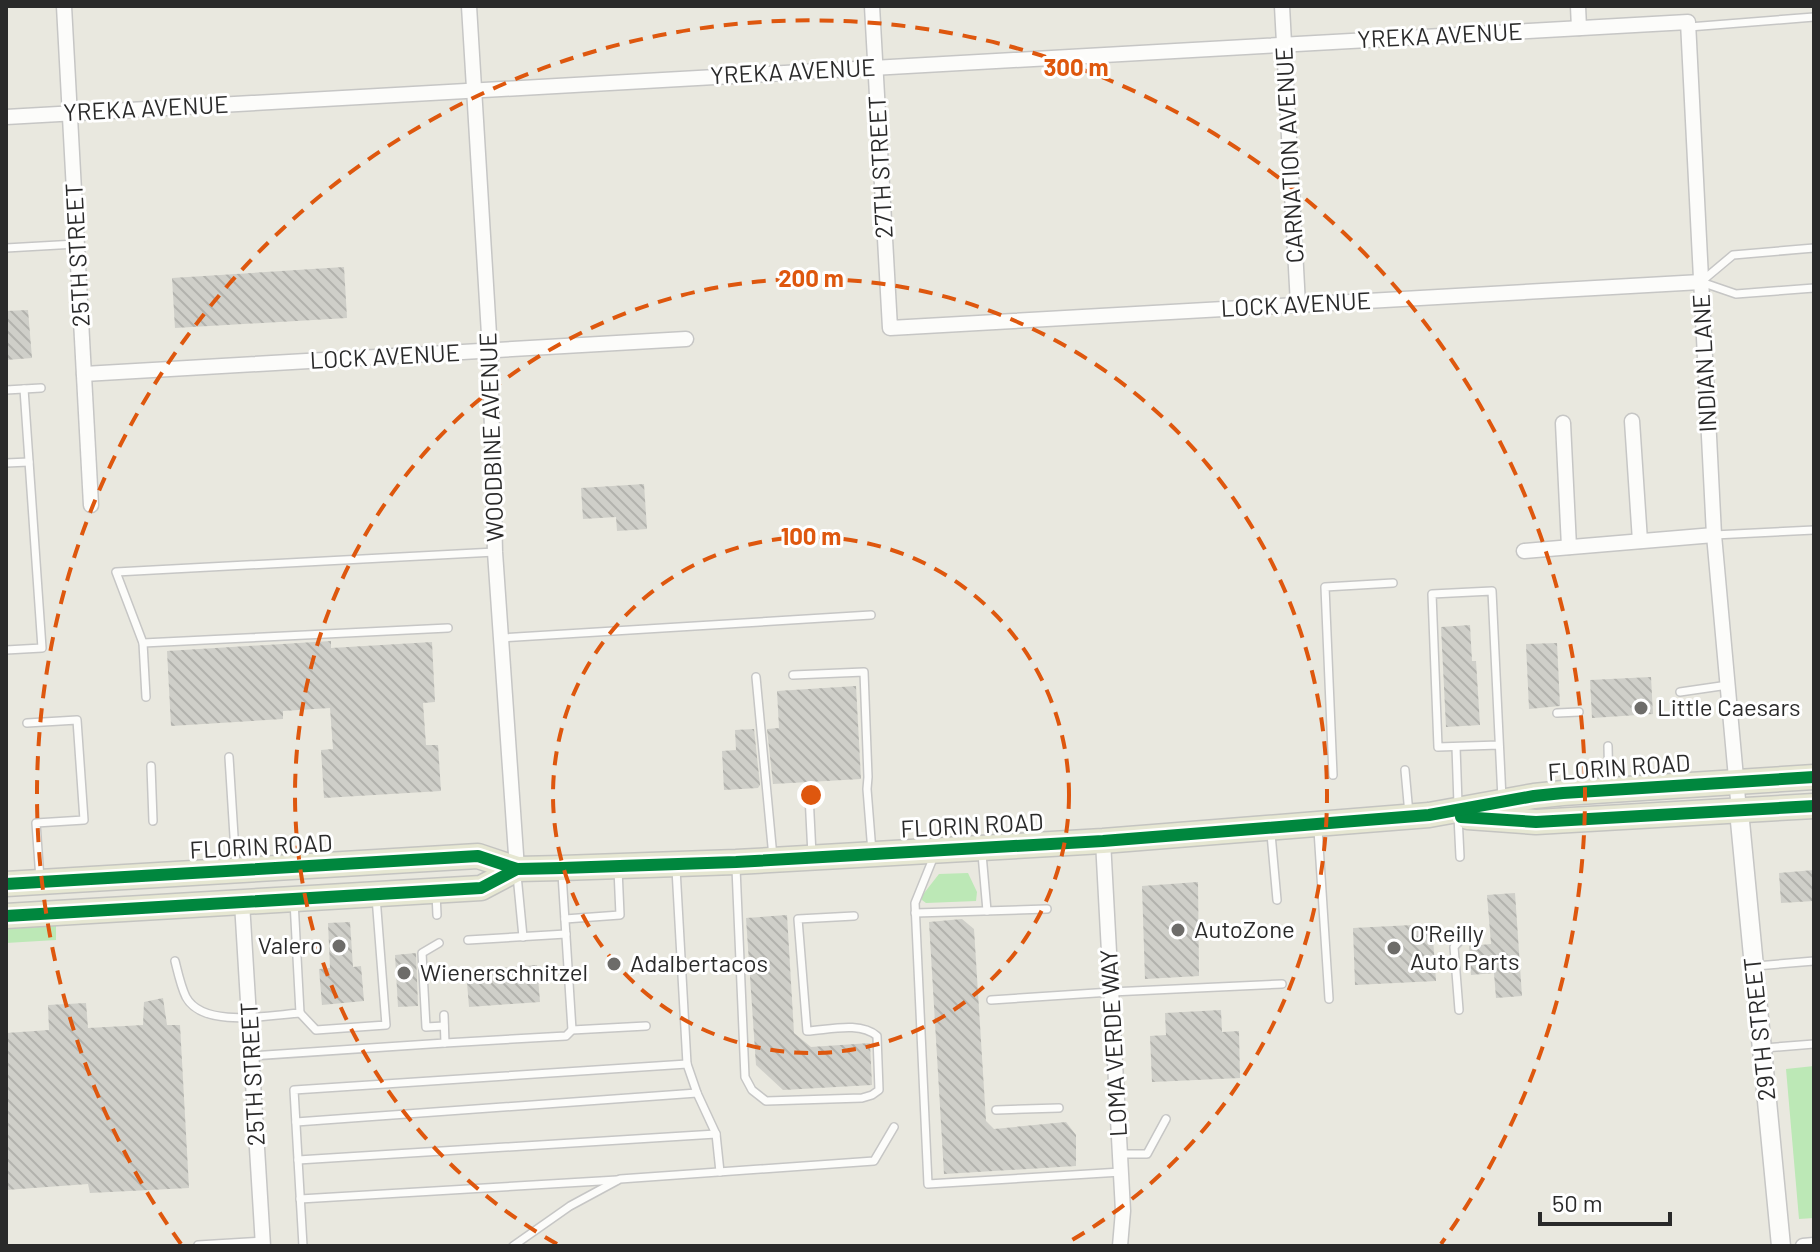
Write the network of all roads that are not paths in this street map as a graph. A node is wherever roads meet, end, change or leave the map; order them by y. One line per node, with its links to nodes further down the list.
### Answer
1 (64, 6): 12 (street, 25TH STREET)
2 (469, 6): 11 (street, WOODBINE AVENUE)
3 (872, 6): 10 (street, 27TH STREET)
4 (1282, 6): 9 (street, CARNATION AVENUE)
5 (1578, 6): 8 (street)
6 (1814, 17): 7 (lane)
7 (1689, 27): 8 (street); 17 (street, INDIAN LANE)
8 (1579, 28): 9 (street, YREKA AVENUE)
9 (1284, 45): 10 (street, YREKA AVENUE); 19 (street, CARNATION AVENUE)
10 (876, 68): 11 (street, YREKA AVENUE); 20 (street, 27TH STREET)
11 (473, 90): 12 (street, YREKA AVENUE); 22 (street, WOODBINE AVENUE)
12 (70, 113): 13 (street, YREKA AVENUE); 14 (street, 25TH STREET)
13 (6, 117)
14 (77, 244): 15 (lane); 23 (street, 25TH STREET)
15 (6, 248)
16 (1814, 248): 17 (lane)
17 (1701, 282): 18 (lane); 19 (street, LOCK AVENUE); 33 (street, INDIAN LANE)
18 (1814, 288)
19 (1298, 305): 20 (street, LOCK AVENUE)
20 (890, 328)
21 (686, 339): 22 (street, LOCK AVENUE)
22 (490, 351): 23 (street, LOCK AVENUE); 37 (street, WOODBINE AVENUE)
23 (84, 374): 31 (street, 25TH STREET)
24 (41, 388): 25 (lane)
25 (24, 389): 26 (lane); 29 (lane)
26 (6, 390)
27 (1632, 421): 34 (street)
28 (1563, 423): 35 (street)
29 (29, 462): 30 (lane); 43 (lane)
30 (6, 463)
31 (91, 505)
32 (1814, 530): 33 (lane)
33 (1714, 535): 34 (street); 46 (street, INDIAN LANE)
34 (1640, 541): 35 (street)
35 (1569, 547): 36 (street)
36 (1524, 551)
37 (495, 552): 41 (street, WOODBINE AVENUE); 42 (lane)
38 (1393, 583): 58 (lane)
39 (871, 615): 41 (lane)
40 (448, 628): 42 (lane)
41 (501, 638): 83 (street, WOODBINE AVENUE)
42 (143, 643): 48 (lane)
43 (6, 650)
44 (793, 675): 74 (lane)
45 (756, 677): 77 (lane)
46 (1728, 685): 47 (lane); 60 (street, INDIAN LANE)
47 (1680, 692)
48 (146, 697)
49 (1579, 712): 50 (lane)
50 (1557, 713)
51 (27, 723): 85 (lane)
52 (1499, 745): 54 (lane); 54 (lane); 63 (lane)
53 (1608, 746): 61 (lane)
54 (1456, 747): 66 (lane)
55 (229, 757): 84 (lane)
56 (151, 766): 68 (lane)
57 (1405, 770): 67 (lane)
58 (1333, 775)
59 (1814, 777): 60 (main road, FLORIN ROAD)
60 (1737, 783): 61 (main road, FLORIN ROAD); 65 (street, INDIAN LANE)
61 (1609, 791): 63 (main road, FLORIN ROAD)
62 (809, 795): 75 (lane)
63 (1502, 802): 66 (main road, FLORIN ROAD)
64 (1814, 806): 65 (main road, FLORIN ROAD)
65 (1739, 811): 66 (main road, FLORIN ROAD); 107 (street, 29TH STREET)
66 (1458, 813): 67 (main road, FLORIN ROAD); 76 (lane)
67 (1419, 815): 69 (main road, FLORIN ROAD)
68 (153, 821)
69 (1317, 824): 70 (main road, FLORIN ROAD); 110 (lane)
70 (1270, 827): 71 (main road, FLORIN ROAD); 90 (lane)
71 (1103, 841): 72 (main road, FLORIN ROAD); 109 (street, LOMA VERDE WAY)
72 (982, 848): 73 (main road, FLORIN ROAD); 94 (lane)
73 (936, 850): 74 (main road, FLORIN ROAD); 95 (lane)
74 (872, 854): 75 (main road, FLORIN ROAD)
75 (812, 857): 77 (main road, FLORIN ROAD)
76 (1460, 857)
77 (773, 860): 78 (main road, FLORIN ROAD)
78 (736, 862): 79 (main road, FLORIN ROAD); 98 (lane)
79 (676, 864): 81 (main road, FLORIN ROAD); 123 (lane)
80 (305, 866): 83 (main road, FLORIN ROAD); 84 (main road, FLORIN ROAD); 91 (main road)
81 (618, 866): 82 (main road, FLORIN ROAD); 99 (lane)
82 (562, 868): 83 (main road, FLORIN ROAD); 99 (lane)
83 (517, 869): 87 (main road, FLORIN ROAD); 102 (lane)
84 (236, 870): 85 (main road, FLORIN ROAD); 92 (main road)
85 (40, 882): 86 (main road, FLORIN ROAD)
86 (6, 884)
87 (436, 891): 88 (main road, FLORIN ROAD); 96 (lane)
88 (376, 894): 89 (main road, FLORIN ROAD); 113 (lane)
89 (294, 899): 91 (main road, FLORIN ROAD); 113 (lane)
90 (1277, 900)
91 (242, 903): 92 (main road, FLORIN ROAD); 115 (street, 25TH STREET)
92 (161, 907): 97 (main road, FLORIN ROAD)
93 (1047, 909): 94 (lane)
94 (987, 911): 95 (lane)
95 (915, 913): 134 (lane)
96 (437, 915)
97 (6, 916)
98 (854, 916)
99 (565, 919): 100 (lane)
100 (566, 934): 102 (lane); 118 (lane)
101 (1466, 934): 112 (lane)
102 (523, 937): 103 (lane)
103 (468, 940)
104 (439, 943): 116 (lane)
105 (175, 961): 115 (lane)
106 (1814, 961): 107 (lane)
107 (1754, 966): 121 (street, 29TH STREET)
108 (1282, 984): 109 (lane)
109 (1111, 992): 111 (lane); 131 (street, LOMA VERDE WAY)
110 (1329, 999)
111 (991, 1000)
112 (1459, 1010)
113 (300, 1013): 115 (lane)
114 (444, 1015): 116 (lane)
115 (249, 1017): 122 (street, 25TH STREET)
116 (444, 1026): 119 (lane)
117 (646, 1026): 118 (lane)
118 (572, 1030): 119 (lane)
119 (445, 1043): 122 (lane)
120 (1814, 1044): 121 (lane)
121 (1762, 1048): 143 (street, 29TH STREET)
122 (252, 1056): 137 (street, 25TH STREET)
123 (687, 1064): 124 (lane); 128 (lane)
124 (697, 1093): 128 (lane); 130 (lane)
125 (1059, 1108): 126 (lane)
126 (996, 1110)
127 (1166, 1119): 131 (lane)
128 (296, 1122): 132 (lane)
129 (894, 1127): 133 (lane)
130 (716, 1134): 132 (lane); 133 (lane)
131 (1120, 1154): 134 (street, LOMA VERDE WAY)
132 (298, 1160): 136 (lane)
133 (720, 1172): 135 (lane)
134 (1121, 1172): 142 (street, LOMA VERDE WAY)
135 (620, 1179): 136 (lane); 141 (lane)
136 (300, 1199): 140 (lane)
137 (263, 1243): 138 (lane)
138 (198, 1245)
139 (1814, 1245): 144 (street)
140 (303, 1246)
141 (513, 1246)
142 (1120, 1246)
143 (1781, 1246)
144 (1803, 1246)

